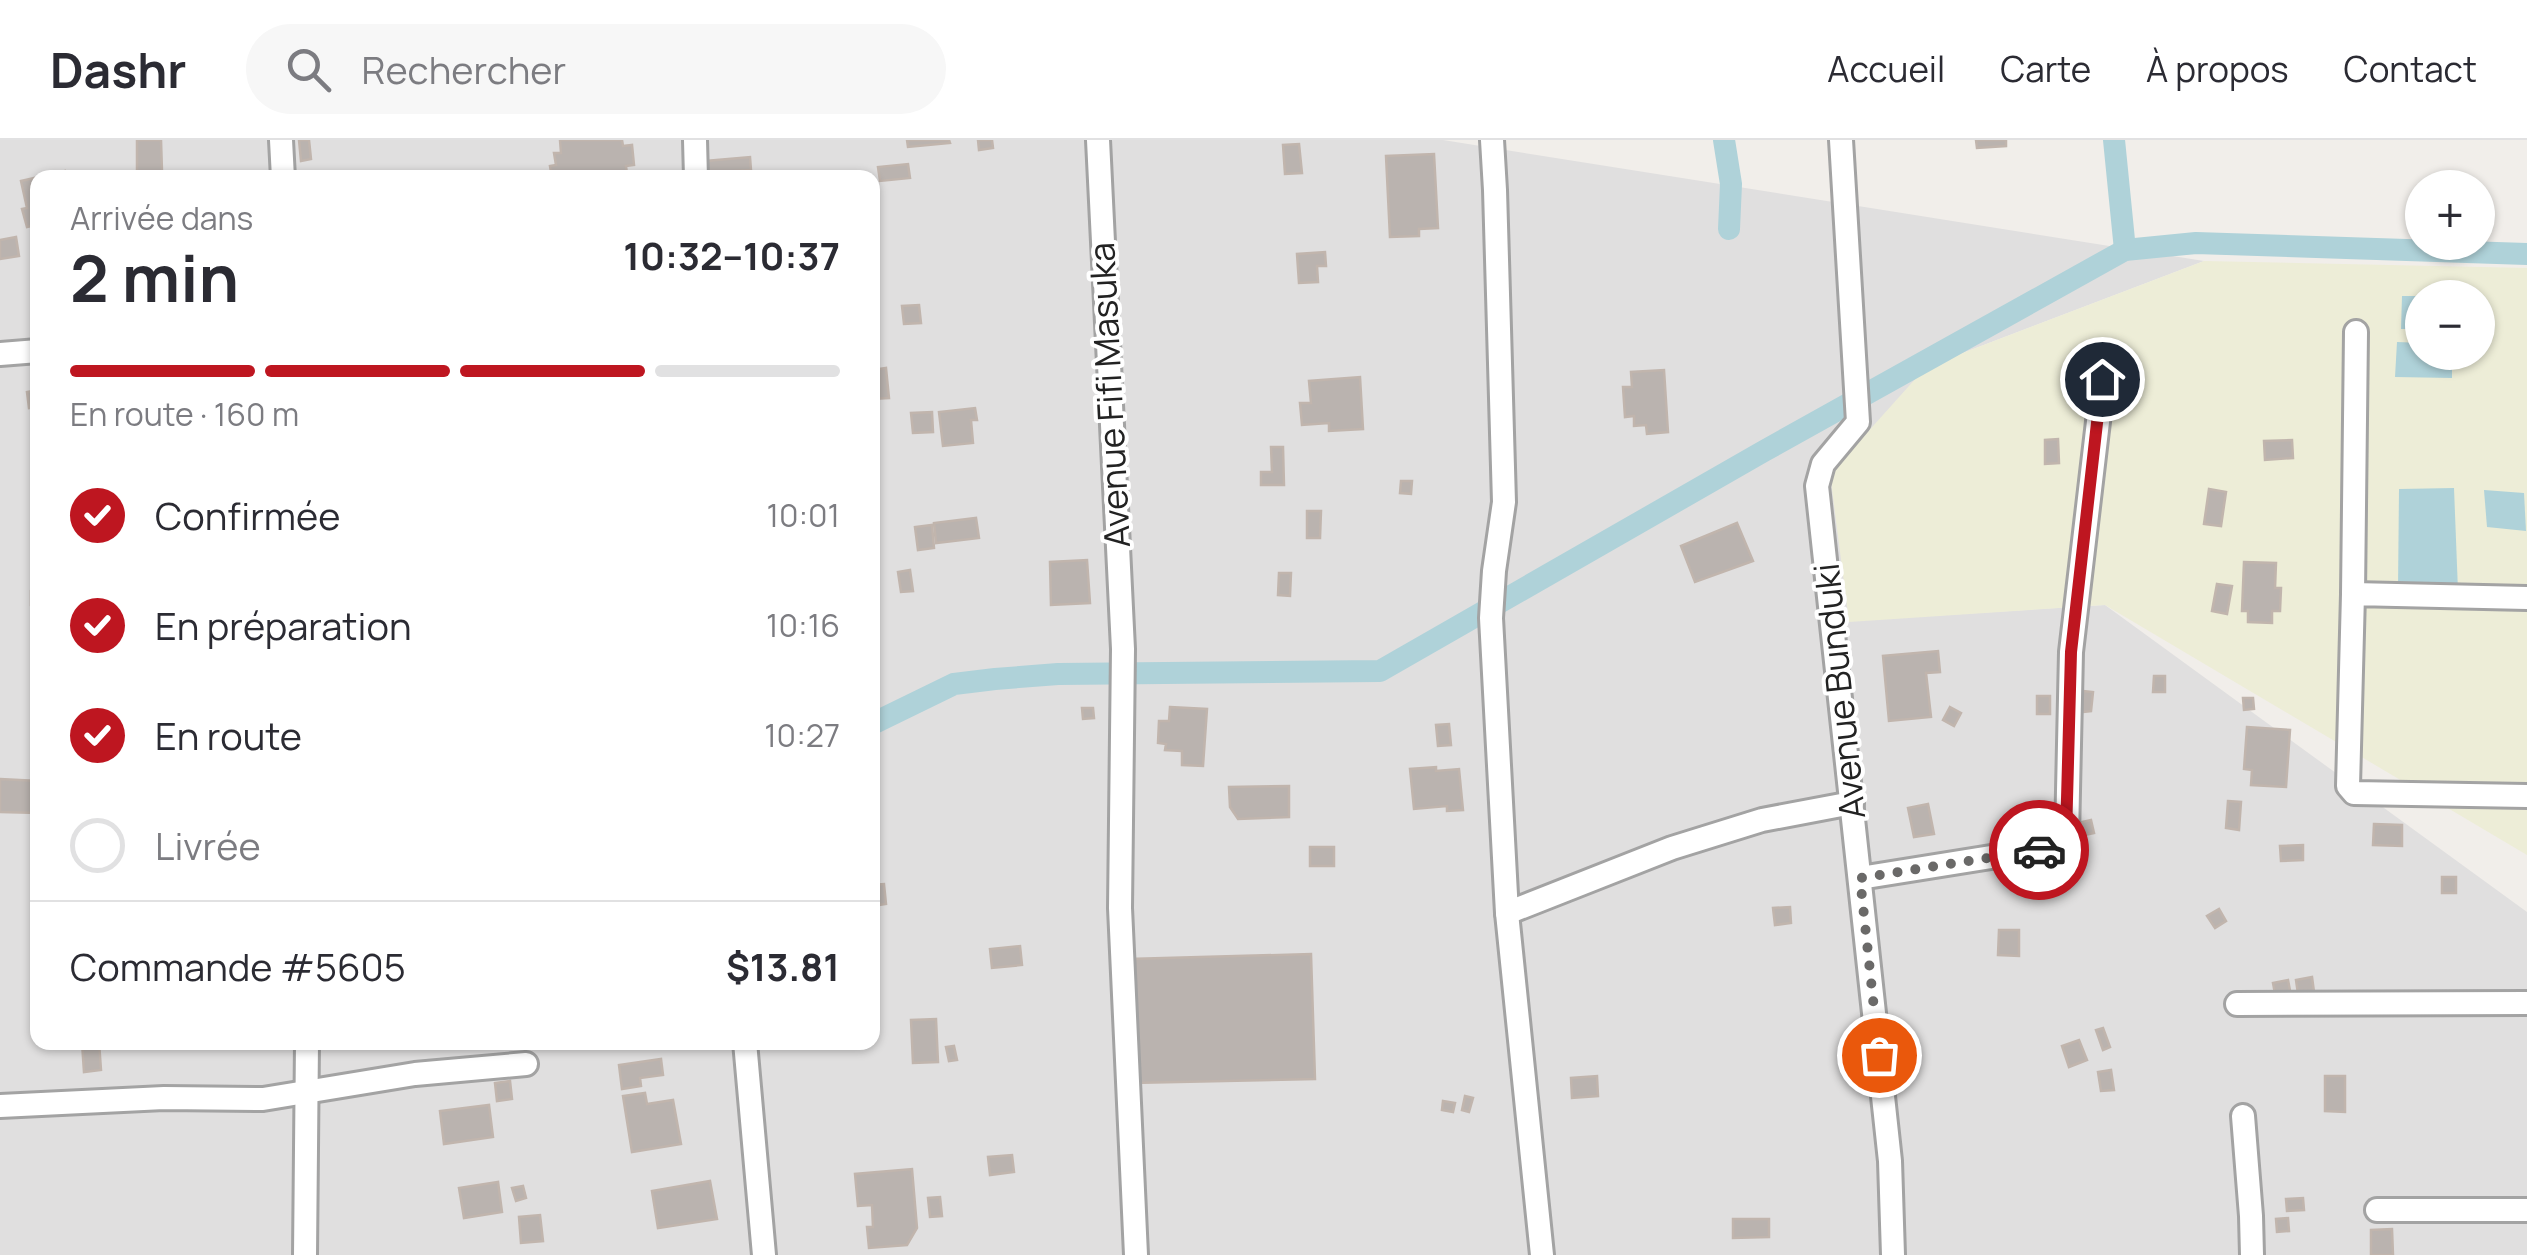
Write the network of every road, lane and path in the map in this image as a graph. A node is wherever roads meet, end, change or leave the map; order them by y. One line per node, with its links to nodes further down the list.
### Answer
1 (281, 140): 6 (street)
2 (695, 140): 7 (street)
3 (1098, 140): 30 (street, Avenue Fifi Masuka)
4 (1492, 140): 17 (street)
5 (1841, 140): 15 (street, Avenue Bunduki)
6 (283, 170)
7 (696, 170)
8 (2356, 332): 12 (street)
9 (30, 351): 10 (street)
10 (0, 354)
11 (2102, 379): 16 (street)
12 (2353, 594): 13 (street); 14 (street)
13 (2527, 598)
14 (2527, 796)
15 (1852, 803): 16 (street, Avenue Bunduki); 17 (street)
16 (1860, 878): 32 (street, Avenue Bunduki)
17 (1507, 913): 31 (street)
18 (2236, 1004): 19 (street)
19 (2527, 1004)
20 (307, 1050): 23 (street)
21 (747, 1050): 29 (street)
22 (526, 1064): 23 (street)
23 (307, 1092): 24 (street); 28 (street)
24 (0, 1106)
25 (2243, 1116): 33 (street)
26 (2377, 1210): 27 (street)
27 (2527, 1210)
28 (305, 1255)
29 (764, 1255)
30 (1136, 1255)
31 (1542, 1255)
32 (1893, 1255)
33 (2252, 1255)

